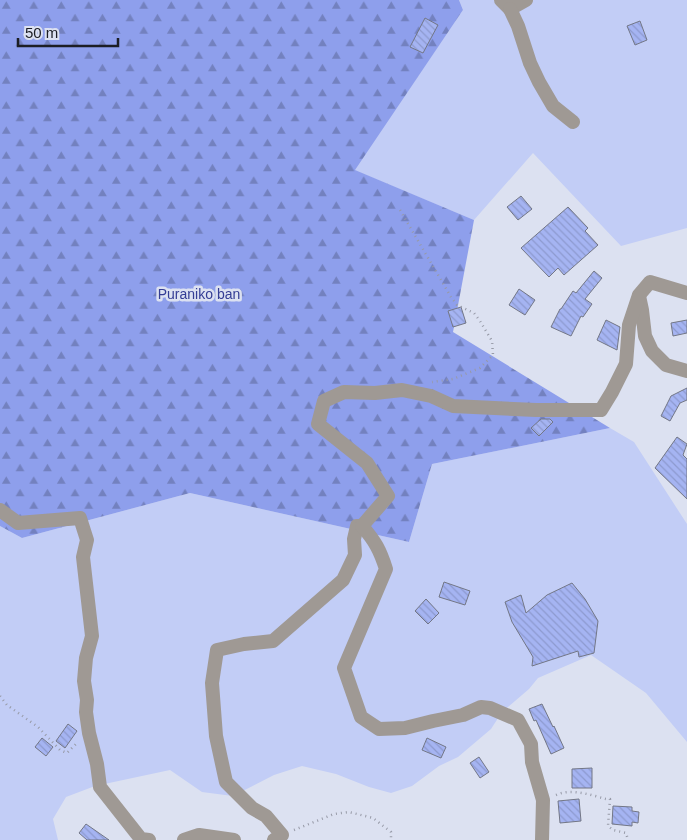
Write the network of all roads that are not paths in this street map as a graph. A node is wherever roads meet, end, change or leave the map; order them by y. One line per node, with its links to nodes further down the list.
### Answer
1 (526, 0): 2 (street)
2 (506, 4): 3 (street)
3 (573, 122)
4 (687, 293): 5 (street)
5 (639, 295): 6 (street); 8 (street)
6 (687, 372)
7 (0, 510): 10 (street)
8 (362, 526): 9 (street); 13 (street)
9 (278, 838)
10 (149, 840)
11 (184, 840): 12 (street)
12 (234, 840)
13 (542, 840)

